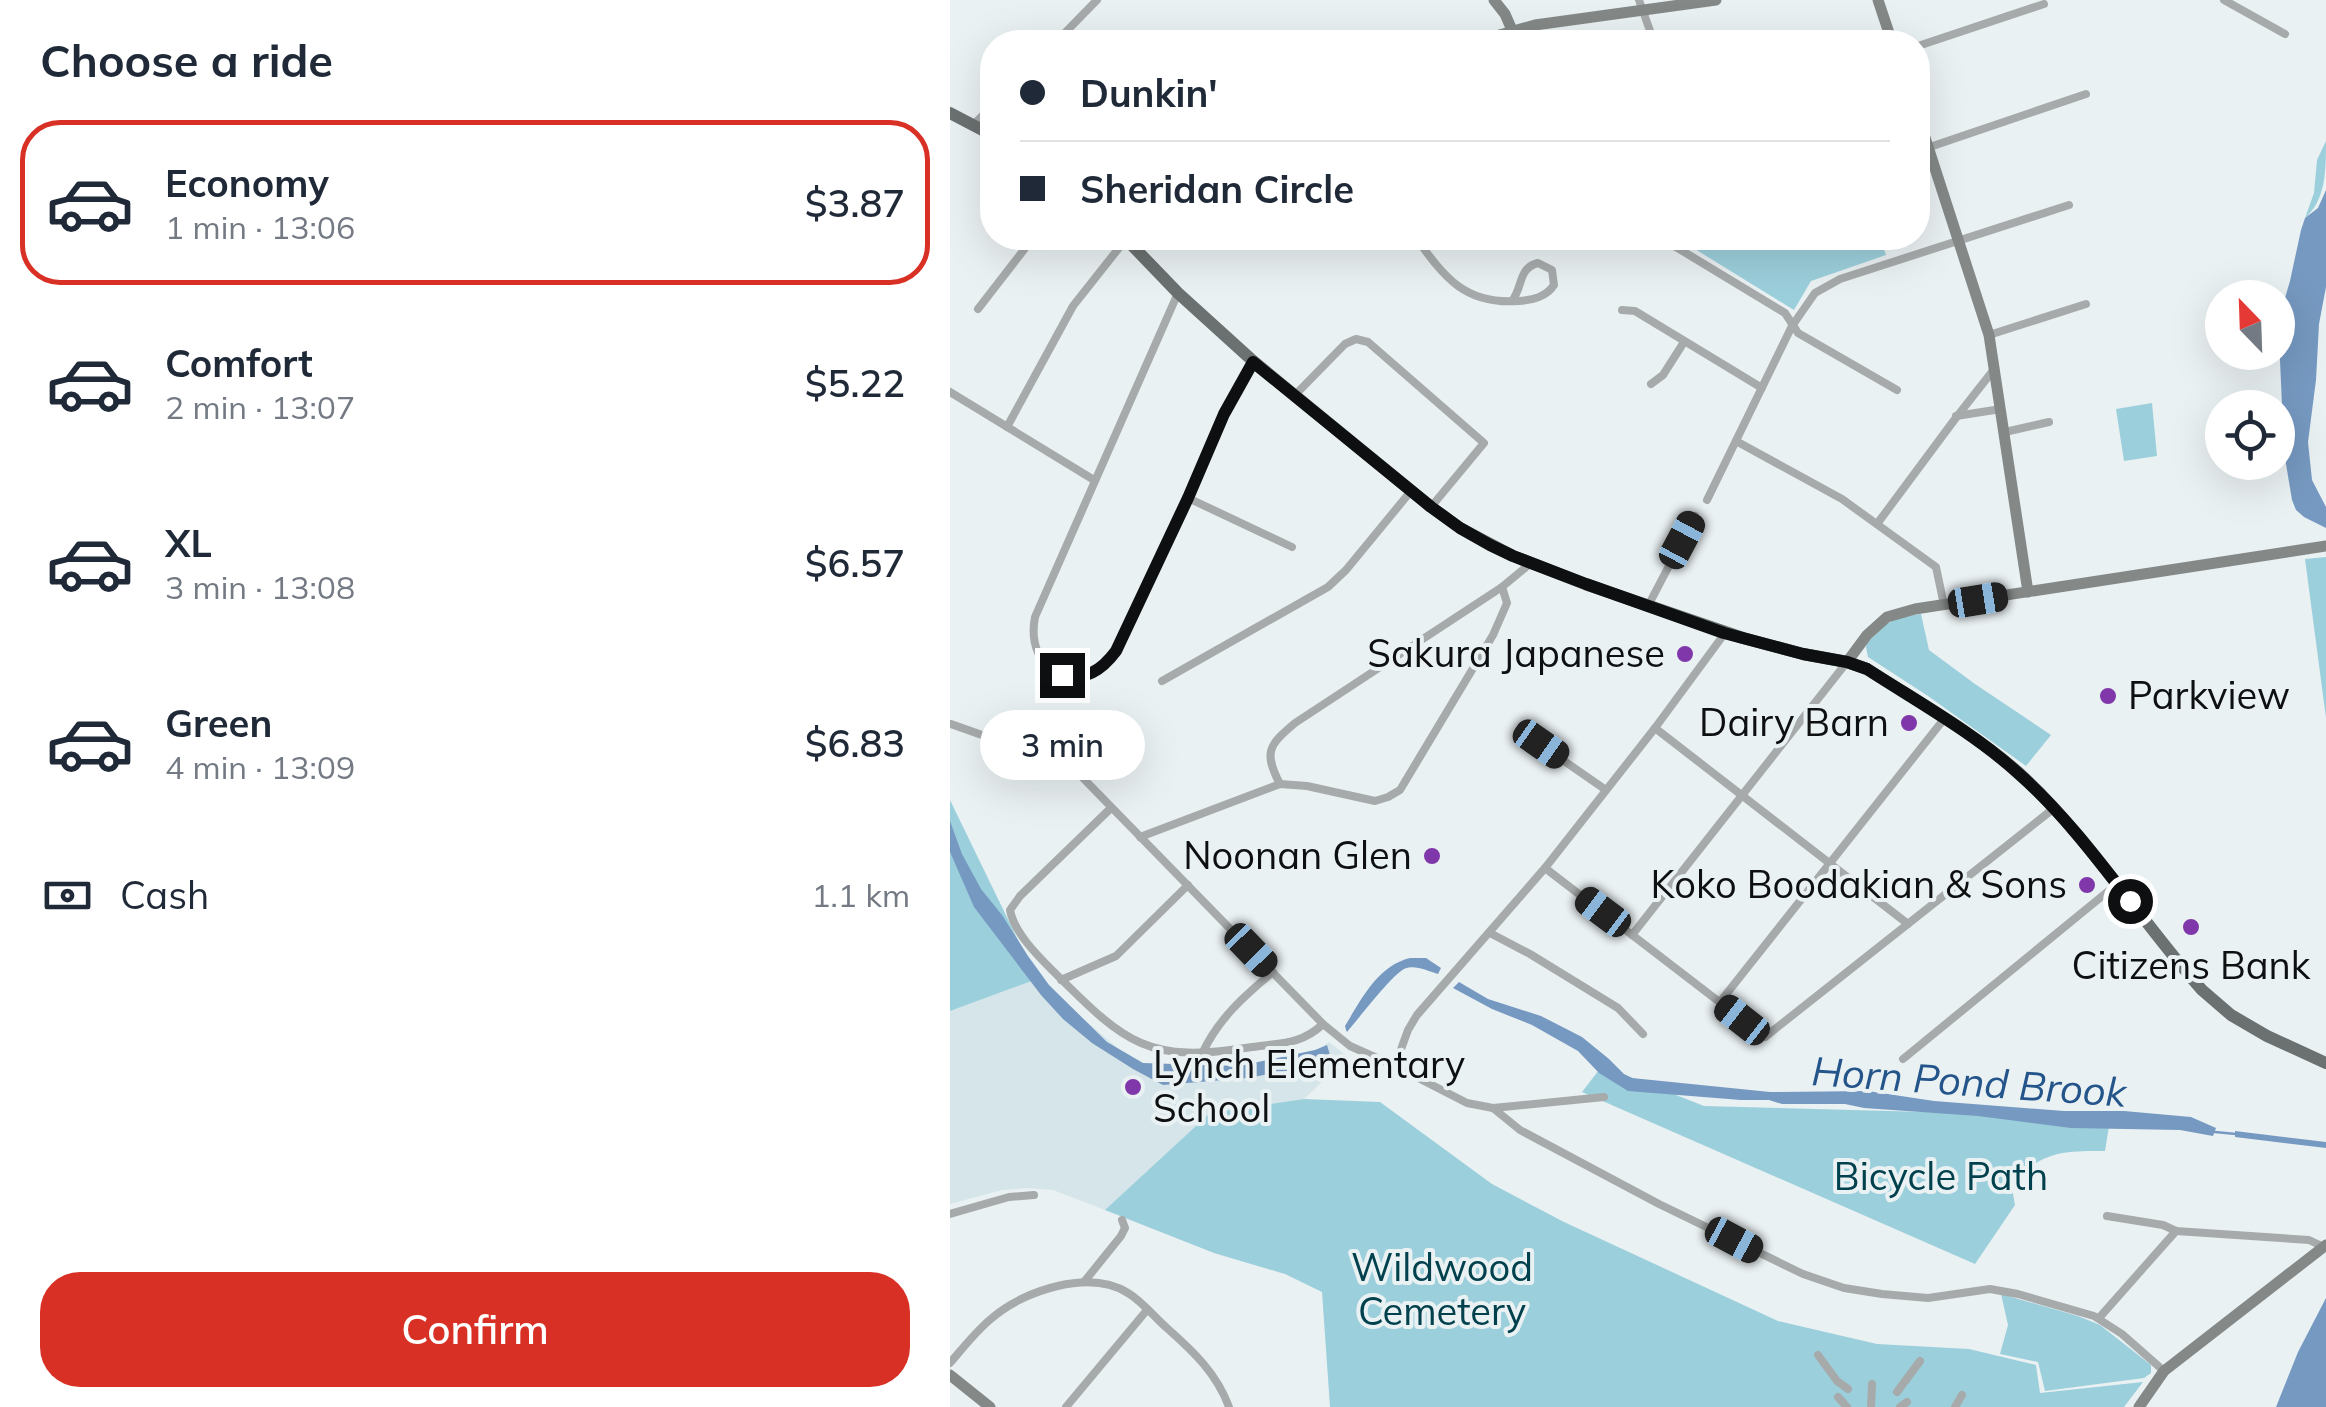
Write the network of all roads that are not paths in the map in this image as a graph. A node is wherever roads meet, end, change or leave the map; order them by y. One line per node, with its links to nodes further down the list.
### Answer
1 (1097, 0): 8 (street)
2 (1494, 0): 9 (street)
3 (1716, 0): 7 (street)
4 (1878, 0): 11 (street)
5 (2224, 0): 12 (street)
6 (2044, 4): 13 (street)
7 (1640, 5): 9 (street); 10 (street)
8 (1068, 30)
9 (1512, 30)
10 (1649, 30)
11 (1888, 30)
12 (2285, 34)
13 (1930, 42)
14 (2086, 94): 19 (street)
15 (950, 113): 17 (main road)
16 (980, 119): 17 (street)
17 (974, 125): 18 (main road)
18 (980, 128)
19 (1930, 147)
20 (1930, 167): 22 (street)
21 (2069, 205): 22 (street)
22 (1958, 241): 33 (street); 34 (street)
23 (1023, 250): 31 (street)
24 (1117, 250): 46 (street)
25 (1137, 250): 28 (main road)
26 (1425, 250): 29 (street)
27 (1681, 250): 33 (street)
28 (1178, 293): 36 (main road); 49 (street)
29 (1512, 302): 29 (street)
30 (2086, 304): 34 (street)
31 (978, 310)
32 (1622, 310): 35 (street)
33 (1792, 326): 39 (street); 40 (street)
34 (1989, 335): 37 (street)
35 (1684, 342): 38 (street); 39 (street)
36 (1253, 362): 42 (main road); 51 (street)
37 (1996, 368): 43 (street); 44 (street)
38 (1651, 384)
39 (1762, 388): 48 (street)
40 (1897, 390)
41 (950, 392): 46 (street)
42 (1295, 395): 50 (main road); 53 (street)
43 (2002, 409): 44 (street); 47 (street)
44 (1956, 416): 55 (street)
45 (2049, 422): 47 (street)
46 (1006, 427): 49 (street)
47 (2005, 432): 60 (street)
48 (1736, 441): 52 (street); 55 (street)
49 (1094, 480): 51 (street)
50 (1410, 490): 53 (main road); 65 (street)
51 (1188, 498): 57 (street)
52 (1708, 500)
53 (1431, 507): 58 (main road)
54 (1695, 516): 62 (street)
55 (1877, 524): 61 (street)
56 (2326, 546): 60 (street)
57 (1292, 547)
58 (1531, 563): 59 (street); 62 (main road)
59 (1502, 587): 72 (street); 72 (street)
60 (2028, 592): 61 (street)
61 (1944, 605): 64 (street)
62 (1648, 606): 63 (main road)
63 (1724, 633): 64 (main road); 68 (street)
64 (1847, 662): 66 (main road); 74 (street)
65 (1162, 681)
66 (1944, 719): 76 (main road); 78 (street)
67 (951, 724): 71 (street)
68 (1655, 728): 73 (street); 74 (street)
69 (1134, 736): 71 (street)
70 (1541, 744): 73 (street)
71 (1066, 766): 75 (street)
72 (1280, 784): 77 (street)
73 (1606, 790): 79 (street)
74 (1741, 797): 78 (street); 84 (street)
75 (1111, 808): 77 (street); 86 (street)
76 (2053, 808): 80 (main road); 82 (street)
77 (1140, 838): 81 (street)
78 (1828, 864): 82 (street); 87 (street)
79 (1545, 868): 83 (street); 84 (street)
80 (2117, 884): 91 (street); 92 (main road)
81 (1188, 885): 85 (street); 86 (street)
82 (1908, 924): 87 (street)
83 (1490, 932): 89 (street); 93 (street)
84 (1632, 935): 87 (street)
85 (1272, 972): 88 (street); 90 (street)
86 (1062, 980): 90 (street)
87 (1720, 1002)
88 (1323, 1024): 90 (street); 93 (street)
89 (1643, 1034)
90 (1202, 1054)
91 (1903, 1059)
92 (2326, 1062)
93 (1395, 1066): 95 (street)
94 (1604, 1097): 95 (street)
95 (1493, 1108): 104 (street)
96 (1034, 1195): 97 (street)
97 (950, 1214)
98 (2107, 1216): 100 (street)
99 (1122, 1220): 102 (street)
100 (2176, 1230): 101 (street); 104 (street)
101 (2325, 1246): 108 (street)
102 (1084, 1282): 103 (street); 107 (street)
103 (1147, 1310): 116 (street); 117 (street)
104 (2098, 1318): 108 (street)
105 (1818, 1355): 111 (street)
106 (1920, 1362): 112 (street)
107 (950, 1363)
108 (2164, 1372): 121 (street)
109 (950, 1374): 115 (street)
110 (1872, 1384): 119 (street)
111 (1848, 1389)
112 (1896, 1392)
113 (1962, 1395): 120 (street)
114 (1838, 1397): 118 (street)
115 (990, 1407)
116 (1066, 1407)
117 (1229, 1407)
118 (1848, 1407)
119 (1871, 1407)
120 (1955, 1407)
121 (2140, 1407)

